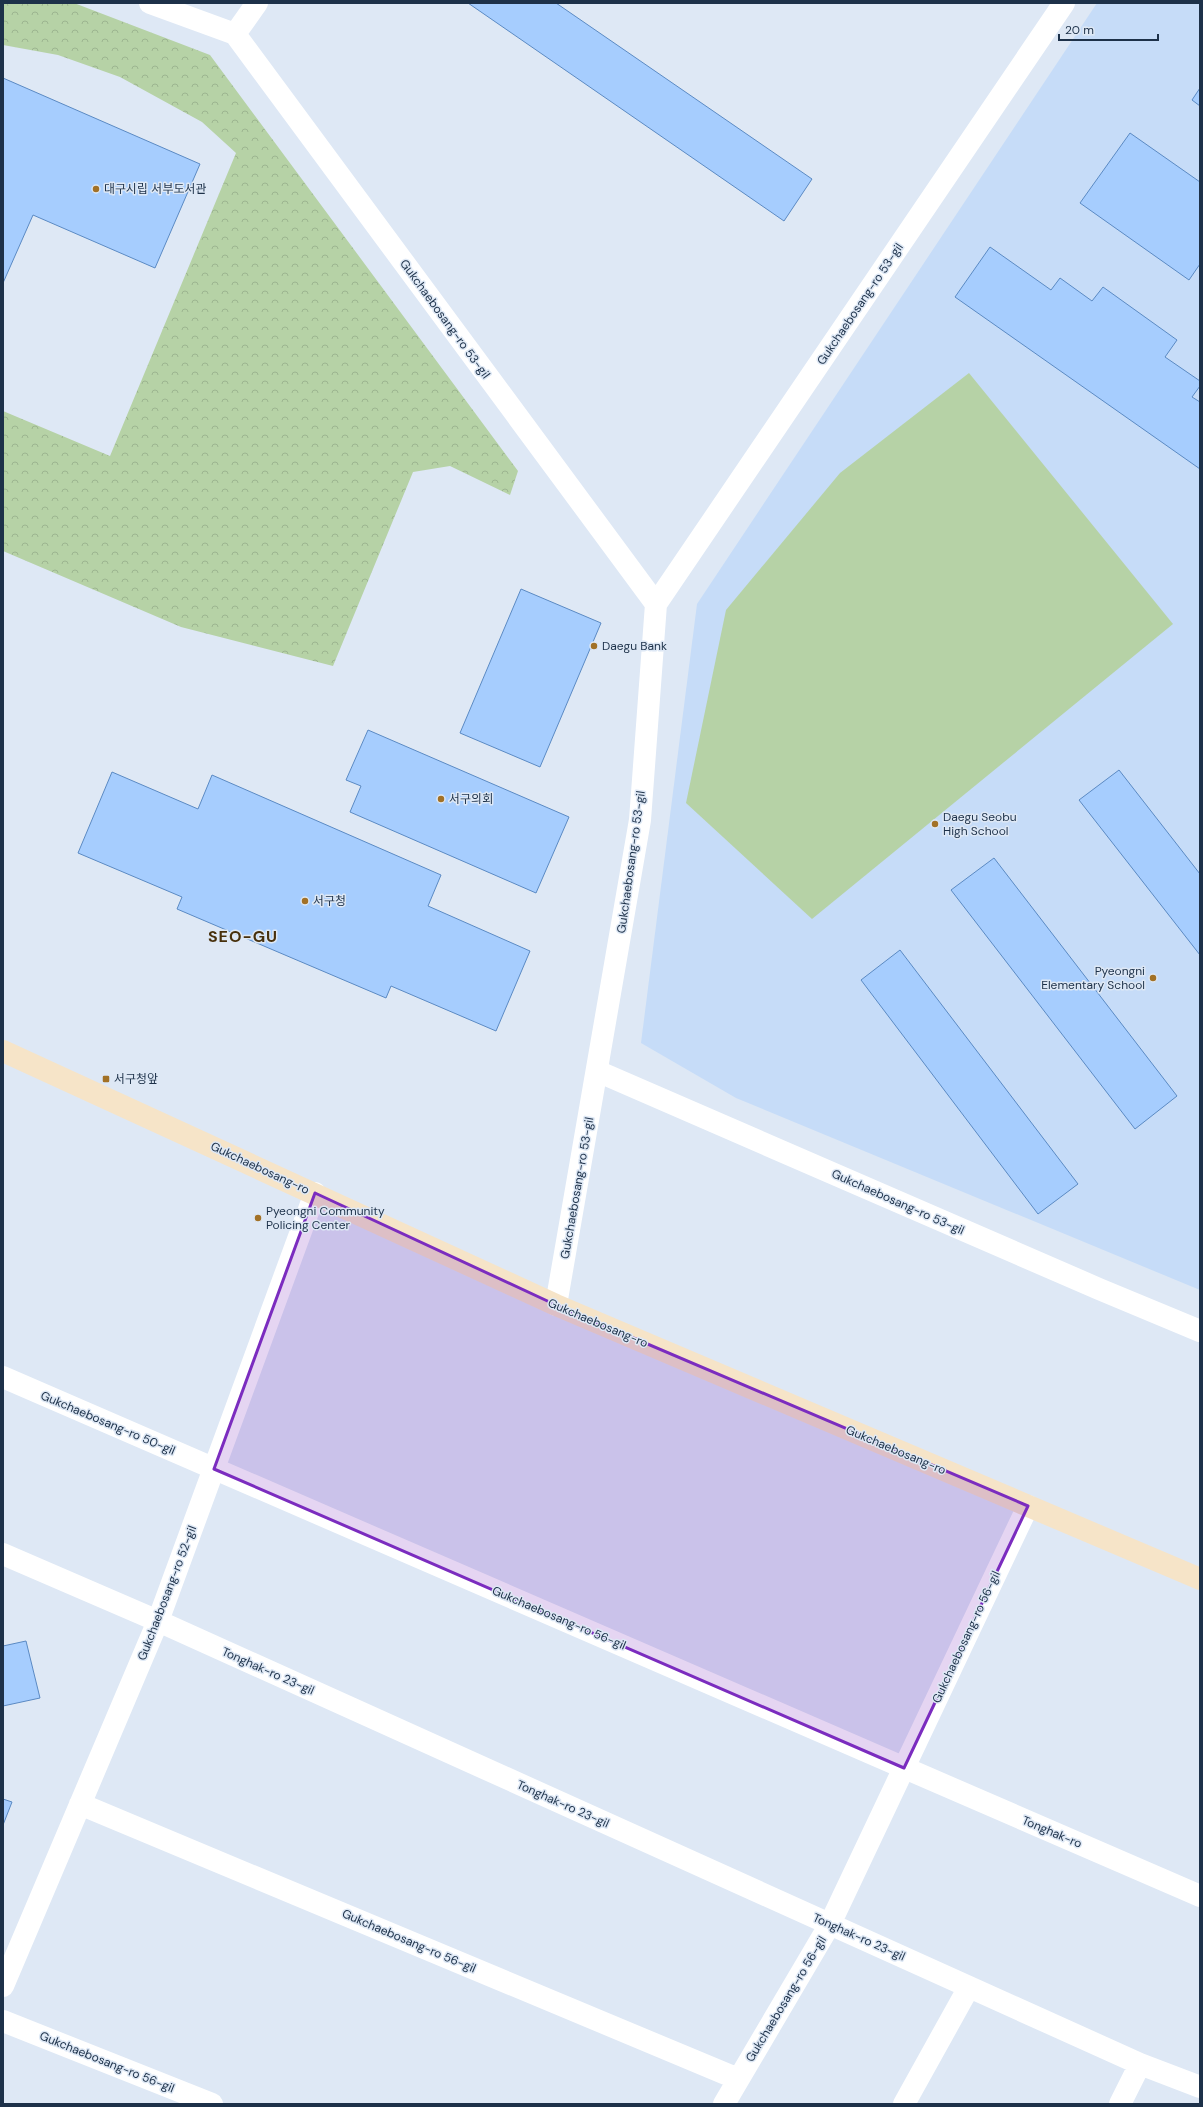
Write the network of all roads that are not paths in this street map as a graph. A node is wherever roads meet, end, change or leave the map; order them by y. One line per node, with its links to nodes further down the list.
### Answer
1 (150, 3): 4 (street)
2 (257, 3): 4 (street)
3 (1064, 3): 5 (street, Gukchaebosang-ro 53-gil)
4 (235, 34): 5 (street, Gukchaebosang-ro 53-gil)
5 (656, 604): 7 (street, Gukchaebosang-ro 53-gil)
6 (3, 1051): 8 (main road, Gukchaebosang-ro)
7 (597, 1071): 9 (street, Gukchaebosang-ro 53-gil); 10 (street, Gukchaebosang-ro 53-gil)
8 (315, 1193): 9 (main road, Gukchaebosang-ro); 12 (street, Gukchaebosang-ro 52-gil)
9 (556, 1305): 13 (main road, Gukchaebosang-ro)
10 (1200, 1331)
11 (3, 1377): 12 (street, Gukchaebosang-ro 50-gil)
12 (214, 1468): 16 (street, Gukchaebosang-ro 52-gil); 17 (street, Gukchaebosang-ro 56-gil)
13 (1028, 1506): 15 (main road, Gukchaebosang-ro); 17 (street, Gukchaebosang-ro 56-gil)
14 (3, 1554): 16 (street, Tonghak-ro 23-gil)
15 (1200, 1579)
16 (158, 1621): 18 (street, Gukchaebosang-ro 52-gil); 20 (street, Tonghak-ro 23-gil)
17 (904, 1768): 19 (street, Tonghak-ro); 20 (street, Gukchaebosang-ro 56-gil)
18 (80, 1804): 21 (street, Gukchaebosang-ro 52-gil); 25 (street, Gukchaebosang-ro 56-gil)
19 (1200, 1896)
20 (830, 1924): 22 (street, Tonghak-ro 23-gil); 25 (street, Gukchaebosang-ro 56-gil)
21 (3, 1986)
22 (969, 1987): 24 (street, Tonghak-ro 23-gil); 29 (street)
23 (3, 2021): 27 (street, Gukchaebosang-ro 56-gil)
24 (1140, 2064): 26 (street, Tonghak-ro 23-gil); 30 (street)
25 (738, 2079): 28 (street, Gukchaebosang-ro 56-gil)
26 (1200, 2087)
27 (212, 2104)
28 (724, 2104)
29 (904, 2104)
30 (1120, 2104)

